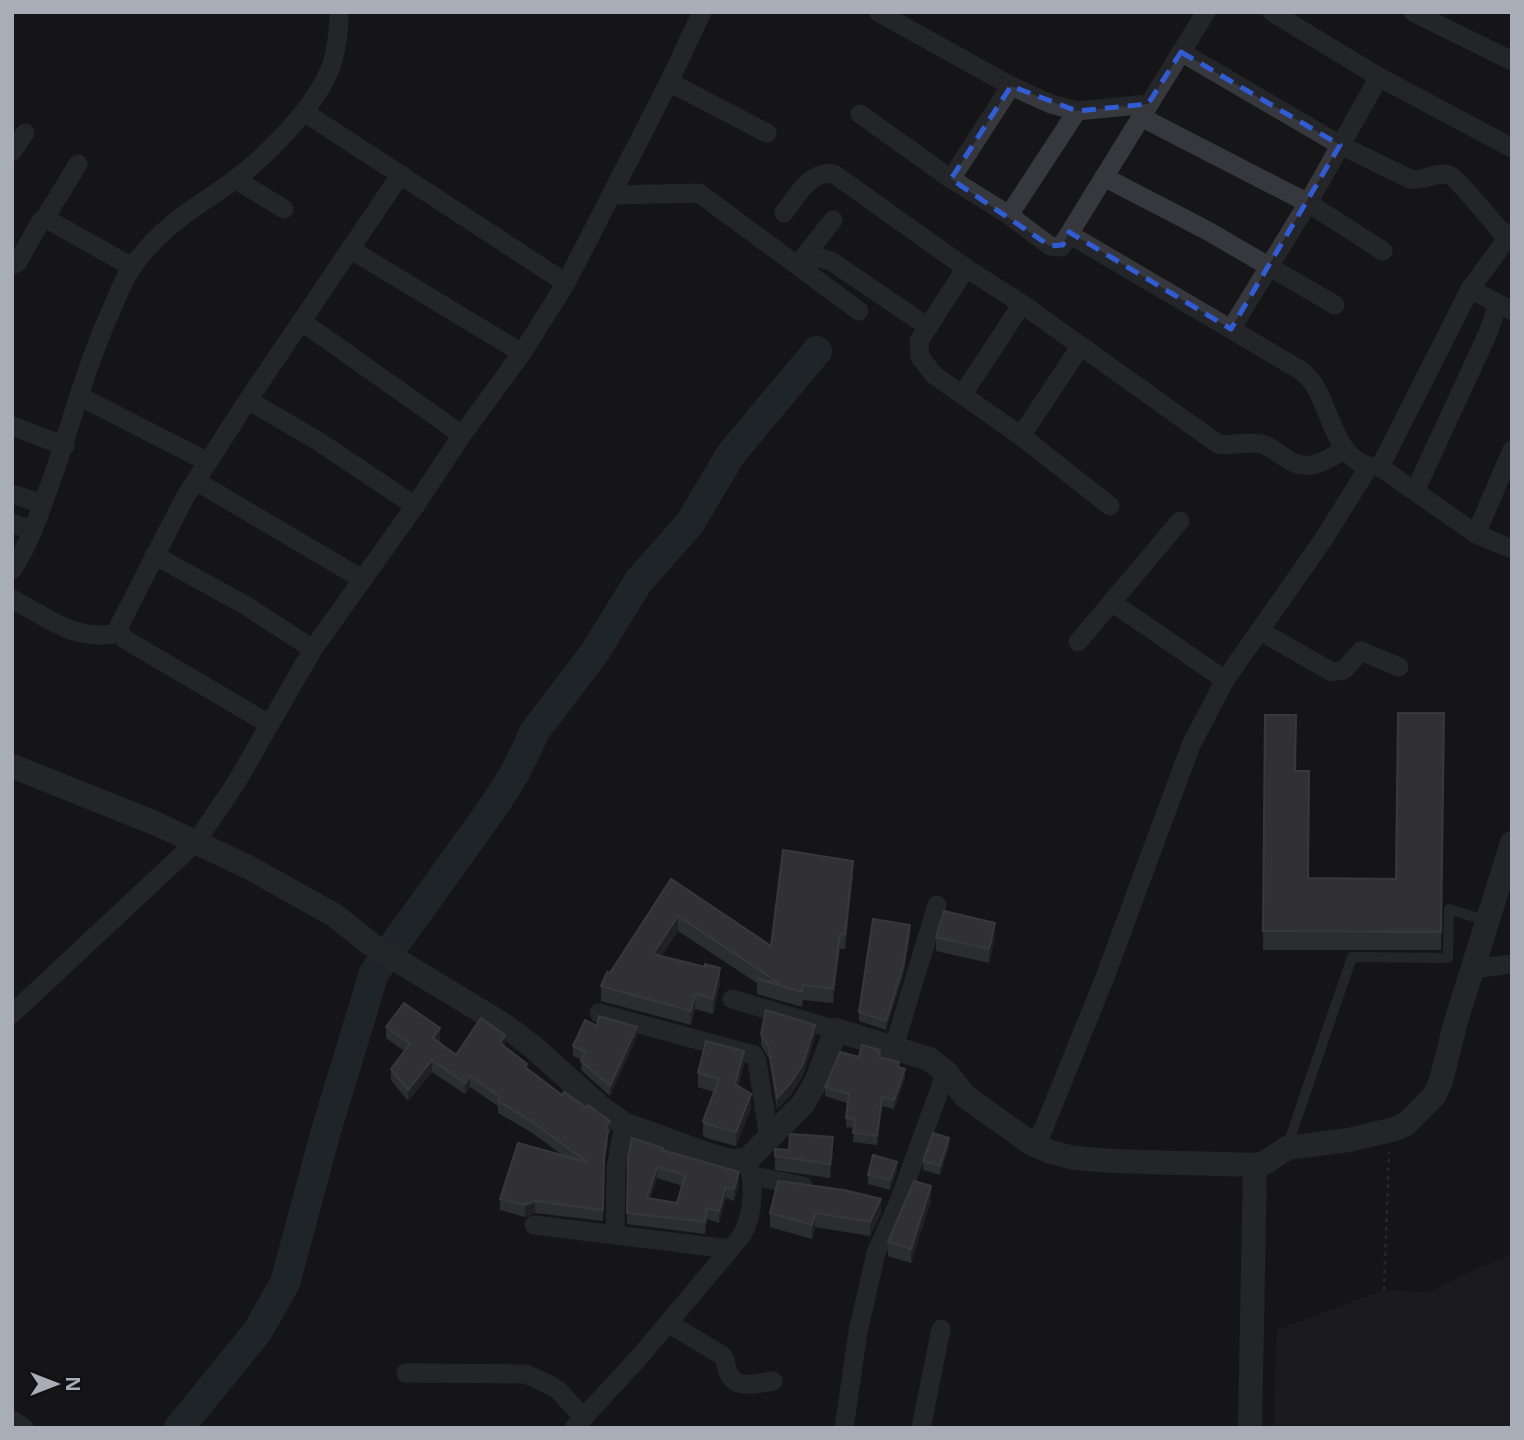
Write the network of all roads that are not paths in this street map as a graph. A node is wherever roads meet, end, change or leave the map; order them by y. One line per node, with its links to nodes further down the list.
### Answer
1 (339, 12): 14 (street)
2 (702, 12): 10 (street)
3 (878, 12): 11 (street)
4 (1206, 12): 7 (street)
5 (1272, 12): 9 (street)
6 (1413, 12): 8 (street)
7 (1181, 52): 12 (street); 18 (street)
8 (1512, 61)
9 (1379, 77): 18 (street); 19 (street)
10 (669, 82): 17 (street); 26 (street)
11 (1011, 86): 13 (street); 25 (street)
12 (1145, 110): 13 (street); 23 (street); 27 (street)
13 (1077, 111): 30 (street)
14 (304, 112): 22 (street); 24 (street)
15 (860, 114): 25 (street)
16 (25, 133): 20 (street)
17 (767, 133)
18 (1340, 145): 27 (street); 34 (street)
19 (1512, 148)
20 (12, 152)
21 (78, 164): 31 (street)
22 (401, 174): 35 (street); 42 (street)
23 (1104, 177): 33 (street); 39 (street)
24 (235, 179): 28 (street); 38 (street)
25 (951, 179): 30 (street)
26 (612, 195): 40 (street); 42 (street)
27 (1308, 203): 36 (street); 39 (street)
28 (284, 209)
29 (784, 213): 41 (street)
30 (1009, 215): 33 (street)
31 (44, 218): 37 (street); 38 (street)
32 (833, 220): 40 (street)
33 (1069, 233): 50 (street)
34 (1509, 235): 43 (street)
35 (350, 249): 48 (street); 52 (street)
36 (1383, 251)
37 (12, 265)
38 (129, 265): 54 (street)
39 (1269, 267): 45 (street); 50 (street)
40 (800, 268): 47 (street); 49 (street)
41 (966, 268): 44 (street); 49 (street)
42 (566, 283): 52 (street)
43 (1470, 289): 46 (street); 63 (street)
44 (1022, 304): 51 (street); 53 (street)
45 (1335, 305)
46 (1505, 308): 65 (street)
47 (859, 311)
48 (302, 321): 55 (street); 57 (street)
49 (928, 327): 53 (street)
50 (1231, 329): 60 (street)
51 (1080, 347): 58 (street); 60 (street)
52 (522, 353): 57 (street)
53 (962, 394): 58 (street)
54 (79, 396): 59 (street); 62 (street)
55 (248, 400): 62 (street); 68 (street)
56 (12, 426): 59 (street)
57 (462, 435): 68 (street)
58 (1021, 436): 69 (street)
59 (65, 446): 67 (street)
60 (1344, 450): 63 (street)
61 (1512, 450): 73 (street)
62 (208, 462): 64 (street)
63 (1374, 468): 65 (street); 80 (street)
64 (196, 481): 75 (street); 77 (street)
65 (1415, 491): 73 (street)
66 (12, 494): 67 (street)
67 (43, 504): 72 (street)
68 (415, 506): 77 (street)
69 (1110, 506)
70 (1180, 522): 79 (street)
71 (12, 523): 72 (street)
72 (33, 531): 76 (street)
73 (1476, 534): 74 (street)
74 (1512, 548)
75 (154, 555): 81 (street); 83 (street)
76 (12, 570)
77 (362, 579): 83 (street)
78 (12, 599): 81 (street)
79 (1113, 603): 82 (street); 85 (street)
80 (1260, 631): 84 (street); 85 (street)
81 (120, 633): 86 (street)
82 (1078, 642)
83 (313, 649): 86 (street)
84 (1399, 667)
85 (1225, 680): 102 (street)
86 (269, 724): 88 (street)
87 (12, 766): 88 (street)
88 (196, 842): 96 (street); 100 (street)
89 (1512, 842): 91 (street)
90 (937, 905): 98 (street)
91 (1487, 921): 93 (street); 103 (lane)
92 (1512, 964): 93 (street)
93 (1472, 969): 103 (street)
94 (732, 999): 97 (street)
95 (599, 1013): 101 (street)
96 (12, 1014)
97 (836, 1030): 98 (street); 101 (street)
98 (894, 1047): 99 (street)
99 (946, 1072): 102 (street); 117 (street)
100 (624, 1124): 105 (street); 108 (street)
101 (769, 1138): 105 (street)
102 (1032, 1144): 104 (street)
103 (1287, 1148): 104 (street)
104 (1255, 1165): 119 (street)
105 (750, 1168): 106 (street); 109 (street)
106 (821, 1189)
107 (534, 1225): 108 (street)
108 (614, 1235): 109 (street)
109 (730, 1249): 110 (street)
110 (668, 1322): 113 (street); 115 (street)
111 (941, 1329): 118 (street)
112 (406, 1373): 115 (street)
113 (773, 1381)
114 (12, 1420): 116 (street)
115 (578, 1423)
116 (24, 1428)
117 (844, 1428)
118 (921, 1428)
119 (1250, 1428)

